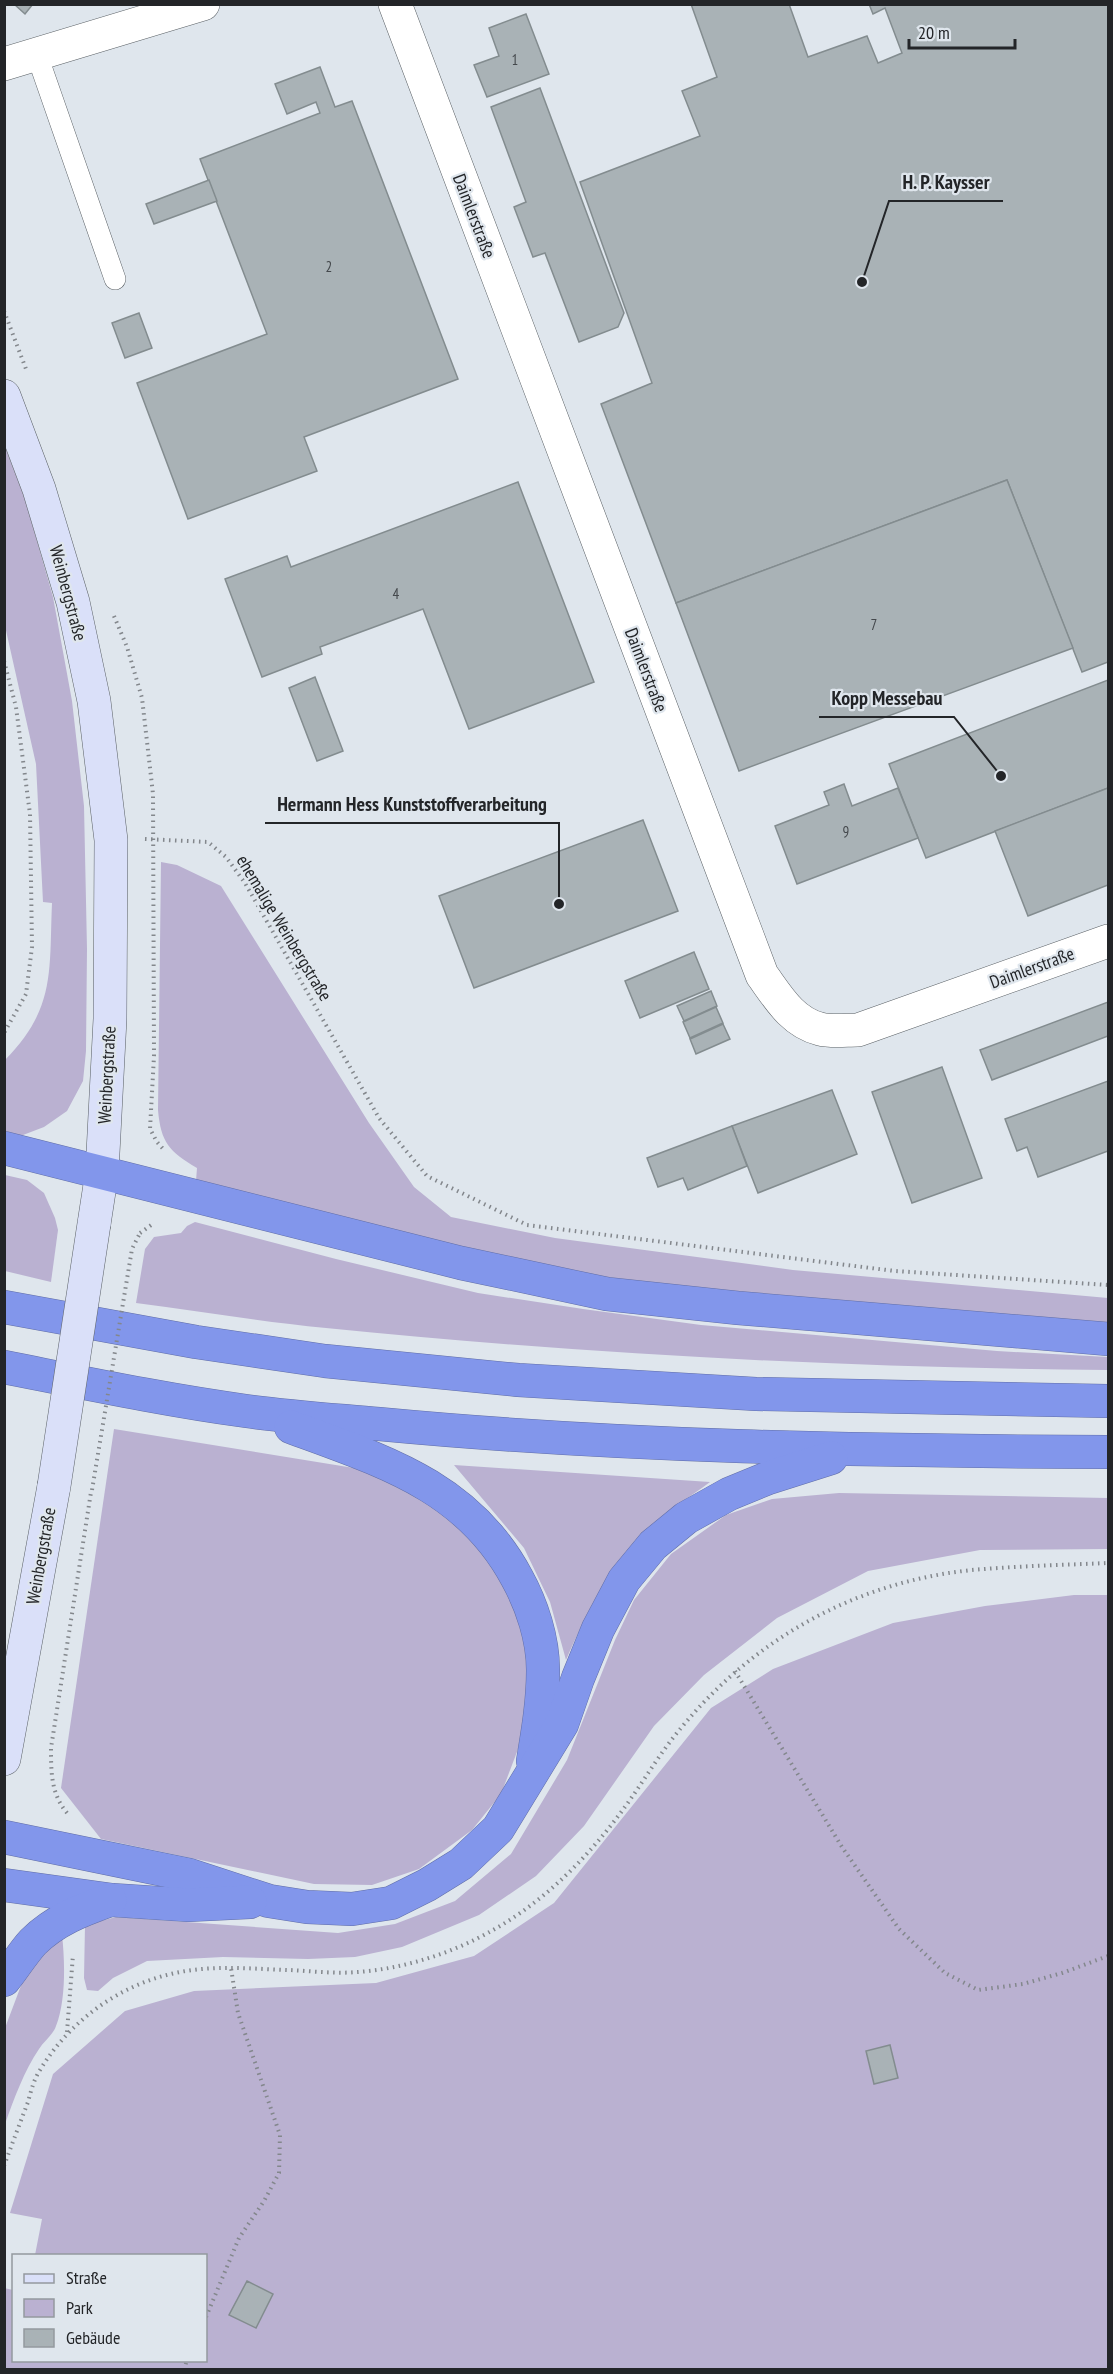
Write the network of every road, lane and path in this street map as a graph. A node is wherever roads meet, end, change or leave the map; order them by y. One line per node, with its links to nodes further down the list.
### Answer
1 (204, 4): 3 (street)
2 (395, 4): 10 (street, Daimlerstraße)
3 (37, 55): 4 (street); 5 (lane)
4 (4, 64)
5 (115, 279)
6 (4, 396): 9 (street, Weinbergstraße)
7 (4, 661): 11 (path)
8 (154, 838): 9 (path, ehemalige Weinbergstraße); 14 (path); 15 (path, ehemalige Weinbergstraße)
9 (111, 840): 13 (street, Weinbergstraße)
10 (1108, 941)
11 (4, 1033)
12 (4, 1148): 13 (highway)
13 (102, 1172): 14 (highway); 24 (street, Weinbergstraße, bridge)
14 (186, 1194): 17 (highway); 26 (path, bridge)
15 (1108, 1285)
16 (4, 1307): 19 (highway)
17 (1108, 1339)
18 (4, 1367): 20 (highway)
19 (1108, 1401)
20 (249, 1412): 21 (highway); 25 (highway)
21 (853, 1450): 22 (highway); 25 (highway)
22 (1108, 1452)
23 (1108, 1563): 31 (path)
24 (4, 1760)
25 (530, 1778): 30 (highway)
26 (73, 1820)
27 (4, 1837): 30 (highway)
28 (4, 1885): 29 (highway)
29 (112, 1900): 30 (highway); 33 (highway)
30 (269, 1901)
31 (1108, 1956)
32 (231, 1968): 36 (path)
33 (4, 1980)
34 (67, 2032): 35 (path)
35 (4, 2166)
36 (207, 2315)

